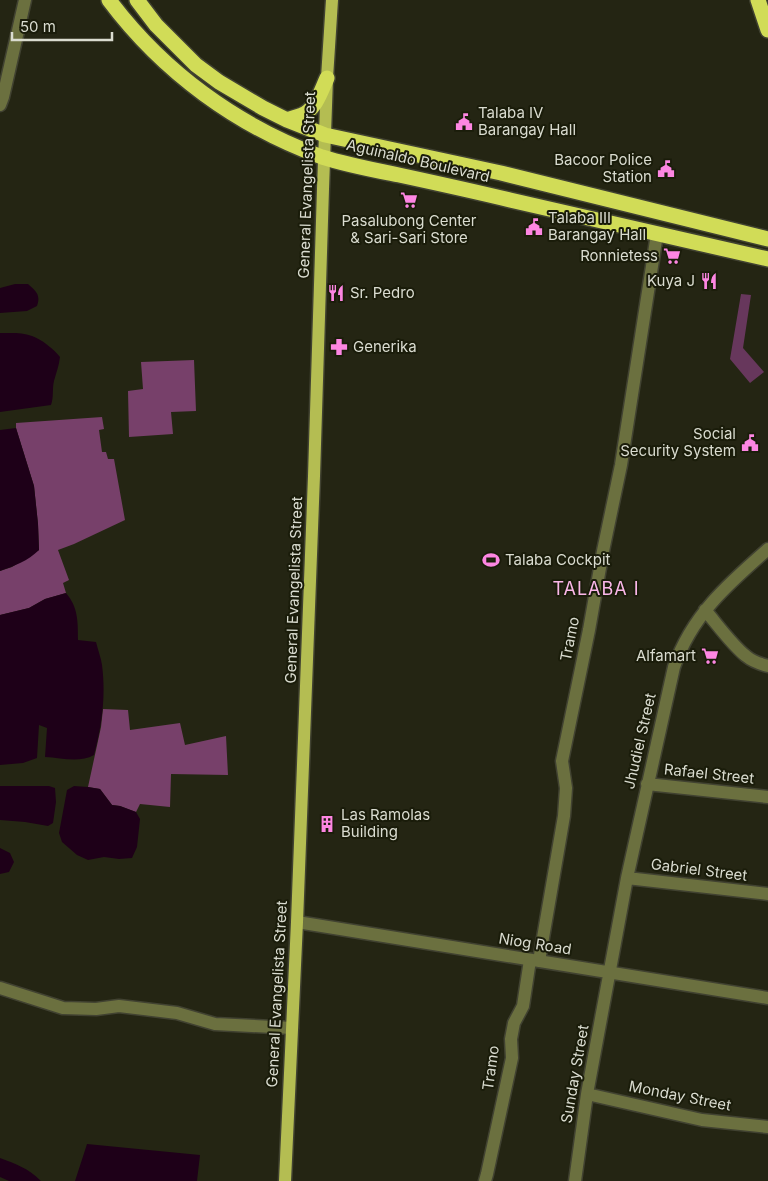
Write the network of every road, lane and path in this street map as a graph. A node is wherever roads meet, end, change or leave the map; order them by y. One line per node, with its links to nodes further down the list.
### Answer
1 (25, 0): 8 (street)
2 (109, 0): 11 (highway, Aguinaldo Boulevard)
3 (137, 0): 9 (highway, Aguinaldo Boulevard)
4 (332, 0): 7 (main road, General Evangelista Street)
5 (758, 0): 6 (highway)
6 (768, 30)
7 (327, 78): 9 (highway); 10 (main road, General Evangelista Street)
8 (0, 105)
9 (287, 120): 10 (highway, Aguinaldo Boulevard)
10 (325, 135): 11 (main road, General Evangelista Street); 13 (highway, Aguinaldo Boulevard)
11 (324, 157): 12 (highway, Aguinaldo Boulevard); 22 (main road, General Evangelista Street)
12 (657, 234): 14 (highway, Aguinaldo Boulevard); 23 (street, Tramo)
13 (768, 239)
14 (768, 260)
15 (768, 549): 16 (street, Jhudiel Street)
16 (705, 610): 17 (street); 18 (street, Jhudiel Street)
17 (768, 666)
18 (647, 784): 19 (street, Rafael Street); 20 (street, Jhudiel Street)
19 (768, 797)
20 (627, 878): 21 (street, Gabriel Street); 24 (street, Jhudiel Street)
21 (768, 894)
22 (297, 922): 23 (street, Niog Road); 27 (main road, General Evangelista Street)
23 (534, 961): 24 (street, Niog Road); 31 (street, Tramo)
24 (610, 973): 26 (street, Niog Road); 28 (street, Sunday Street)
25 (0, 988): 27 (street)
26 (768, 998)
27 (292, 1028): 30 (main road, General Evangelista Street)
28 (588, 1094): 29 (street, Monday Street); 32 (street, Sunday Street)
29 (768, 1127)
30 (284, 1181)
31 (484, 1181)
32 (574, 1181)

